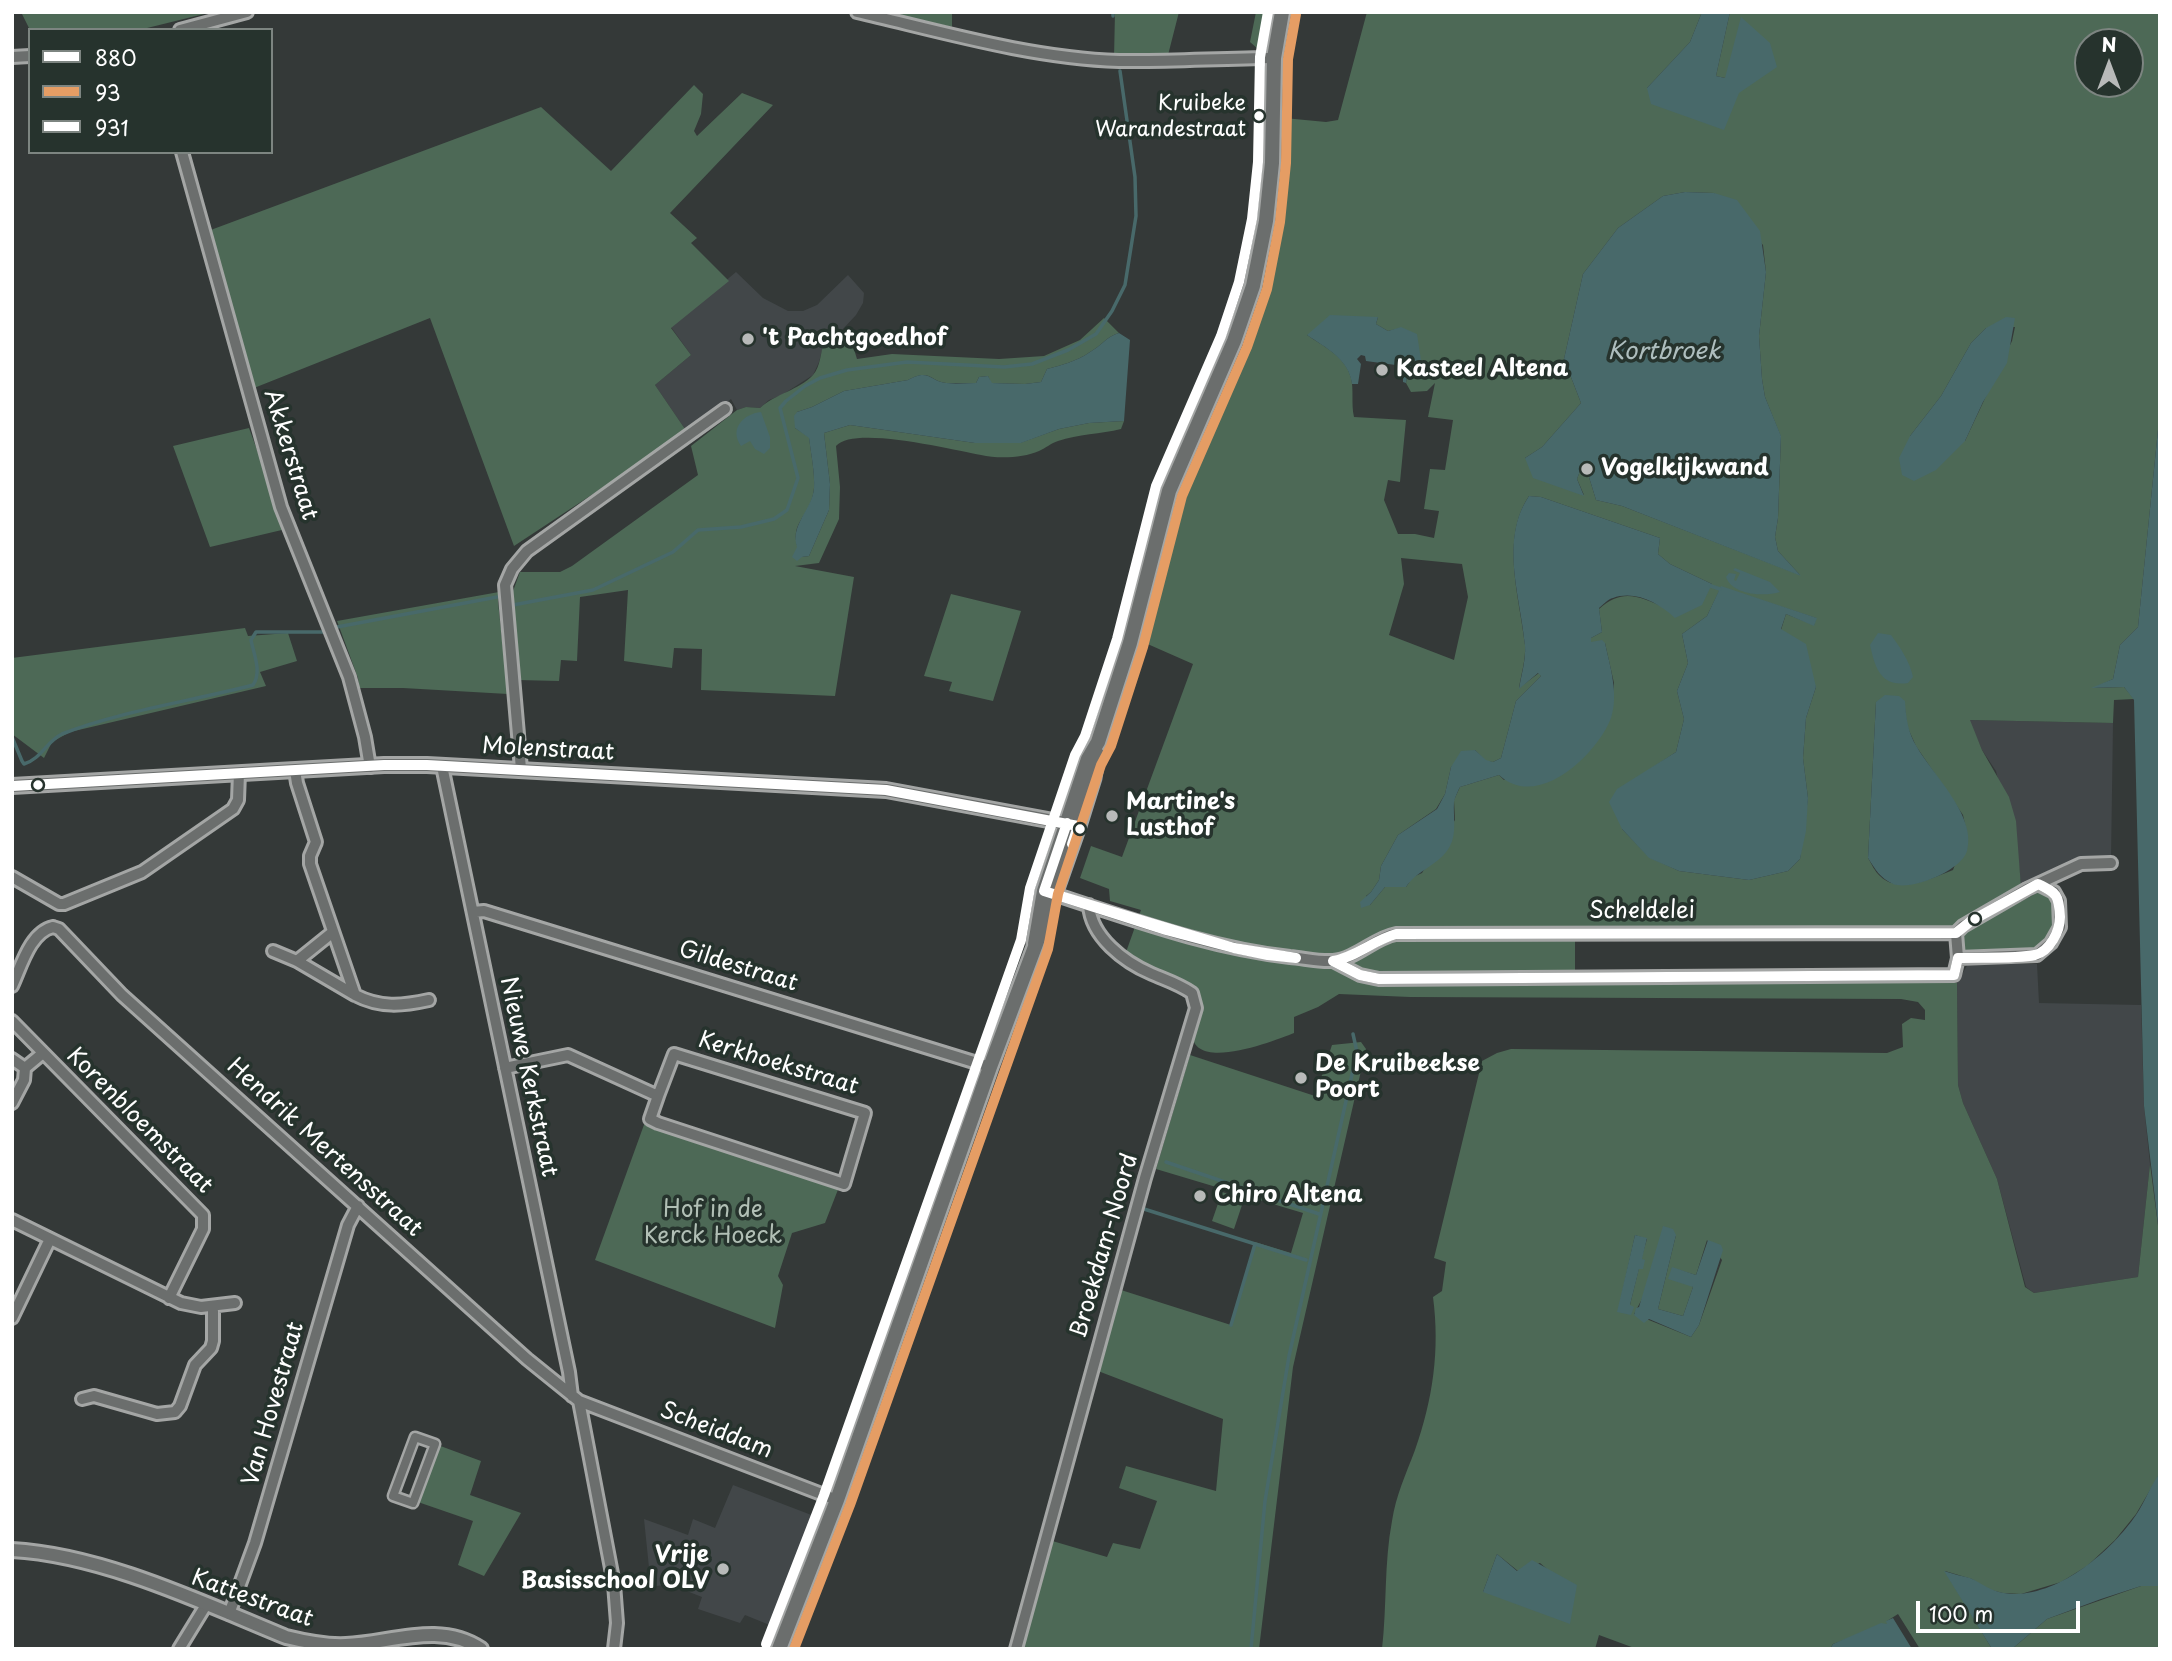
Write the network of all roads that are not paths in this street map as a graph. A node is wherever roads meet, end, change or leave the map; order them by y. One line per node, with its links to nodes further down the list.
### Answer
1 (247, 12): 4 (street)
2 (857, 12): 5 (street)
3 (1282, 12): 5 (main road)
4 (187, 28)
5 (1274, 58): 14 (main road)
6 (183, 154): 8 (street, Akkerstraat)
7 (725, 409): 10 (street)
8 (369, 766): 9 (street, Molenstraat); 11 (street, Molenstraat)
9 (442, 766): 10 (street, Molenstraat); 21 (street, Nieuwe Kerkstraat)
10 (521, 769): 14 (street, Molenstraat)
11 (296, 770): 12 (street, Molenstraat); 23 (street)
12 (239, 773): 13 (street, Molenstraat); 19 (street)
13 (12, 786)
14 (1072, 825): 18 (main road)
15 (2111, 863): 17 (street)
16 (12, 877): 19 (street)
17 (2038, 884): 24 (street); 26 (street)
18 (1049, 892): 20 (street, Scheldelei); 35 (main road)
19 (59, 904): 22 (street)
20 (1089, 905): 28 (street, Scheldelei); 58 (street, Broekdam-Noord)
21 (473, 912): 35 (street, Gildestraat); 37 (street, Nieuwe Kerkstraat)
22 (53, 927): 29 (street); 40 (street, Hendrik Mertensstraat)
23 (333, 932): 27 (street); 30 (street)
24 (1956, 933): 26 (street); 28 (street, Scheldelei)
25 (273, 951): 27 (street)
26 (1958, 958): 28 (street, Scheldelei)
27 (297, 961): 30 (street)
28 (1333, 961)
29 (12, 986)
30 (355, 995): 31 (street)
31 (429, 1000)
32 (12, 1021): 33 (street, Korenbloemstraat)
33 (43, 1053): 36 (street); 43 (street, Korenbloemstraat)
34 (12, 1059): 36 (street)
35 (990, 1067): 50 (main road)
36 (24, 1068): 39 (street)
37 (505, 1068): 38 (street); 47 (street, Nieuwe Kerkstraat)
38 (658, 1096): 38 (street, Kerkhoekstraat)
39 (12, 1103)
40 (358, 1206): 47 (street, Hendrik Mertensstraat); 53 (street, Van Hovestraat)
41 (12, 1220): 42 (street)
42 (50, 1239): 43 (street); 46 (street)
43 (169, 1297): 45 (street)
44 (235, 1303): 45 (street)
45 (213, 1306): 48 (street)
46 (12, 1318)
47 (576, 1398): 50 (street, Scheiddam); 56 (street, Nieuwe Kerkstraat)
48 (82, 1399)
49 (415, 1437): 49 (street)
50 (837, 1500): 57 (main road)
51 (12, 1550): 52 (street, Kattestraat)
52 (206, 1605): 53 (street, Kattestraat); 54 (street)
53 (229, 1614): 55 (street, Kattestraat)
54 (179, 1649)
55 (481, 1649)
56 (614, 1649)
57 (779, 1649)
58 (1016, 1649)

